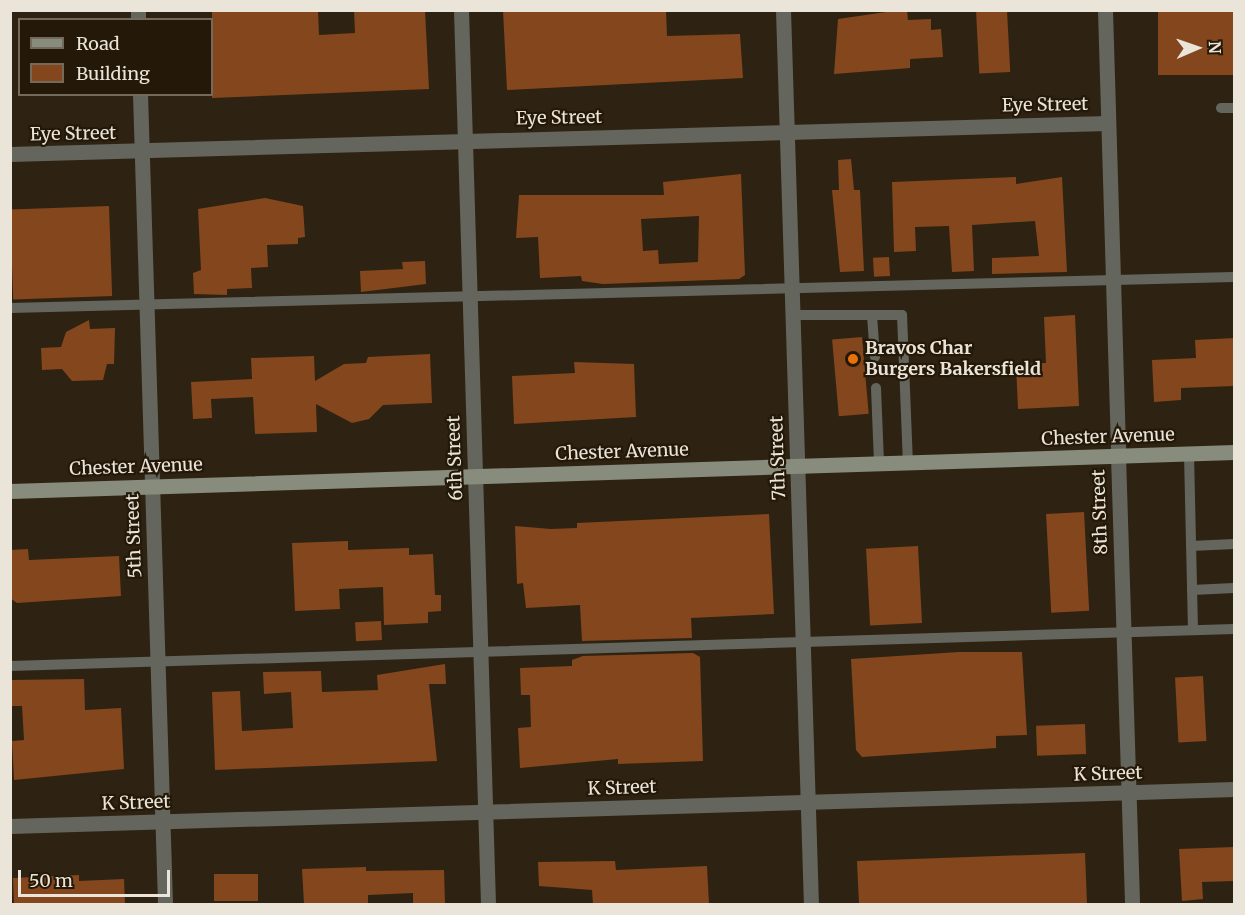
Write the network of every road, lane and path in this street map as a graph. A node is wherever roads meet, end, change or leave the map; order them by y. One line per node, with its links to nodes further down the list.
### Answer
1 (461, 10): 9 (street, 6th Street)
2 (783, 10): 8 (street, 7th Street)
3 (1105, 10): 7 (street, 8th Street)
4 (140, 96): 10 (street, 5th Street)
5 (1221, 108): 6 (lane)
6 (1234, 108)
7 (1108, 123): 8 (street, Eye Street); 13 (street, 8th Street)
8 (787, 131): 9 (street, Eye Street); 14 (street, 7th Street)
9 (465, 140): 10 (street, Eye Street); 15 (street, 6th Street)
10 (142, 153): 11 (street, Eye Street); 16 (street, 5th Street)
11 (10, 154)
12 (1234, 278): 13 (lane)
13 (1113, 282): 14 (lane); 24 (street, 8th Street)
14 (792, 286): 15 (lane); 18 (street, 7th Street)
15 (469, 297): 16 (lane); 28 (street, 6th Street)
16 (147, 305): 17 (lane); 29 (street, 5th Street)
17 (10, 308)
18 (793, 315): 19 (lane); 27 (street, 7th Street)
19 (872, 315): 20 (lane); 26 (lane)
20 (875, 357)
21 (876, 388): 25 (lane)
22 (1234, 452): 23 (main road, Chester Avenue)
23 (1189, 454): 24 (main road, Chester Avenue); 32 (lane)
24 (1118, 456): 26 (main road, Chester Avenue); 37 (street, 8th Street)
25 (879, 463): 26 (main road, Chester Avenue); 27 (main road, Chester Avenue)
26 (908, 463)
27 (797, 466): 28 (main road, Chester Avenue); 38 (street, 7th Street)
28 (475, 476): 29 (main road, Chester Avenue); 39 (street, 6th Street)
29 (152, 486): 30 (main road, Chester Avenue); 40 (street, 5th Street)
30 (10, 491)
31 (1234, 544): 32 (lane)
32 (1191, 546): 34 (lane)
33 (1234, 588): 34 (lane)
34 (1192, 590): 36 (lane)
35 (1234, 629): 36 (lane)
36 (1193, 630): 37 (lane)
37 (1123, 631): 38 (lane); 43 (street, 8th Street)
38 (803, 643): 39 (lane); 44 (street, 7th Street)
39 (480, 650): 40 (lane); 45 (street, 6th Street)
40 (157, 659): 41 (lane); 46 (street, 5th Street)
41 (10, 666)
42 (1234, 789): 43 (street, K Street)
43 (1128, 793): 44 (street, K Street); 51 (street, 8th Street)
44 (808, 802): 45 (street, K Street); 50 (street, 7th Street)
45 (485, 812): 46 (street, K Street); 49 (street, 6th Street)
46 (162, 822): 47 (street, K Street); 48 (street, 5th Street)
47 (10, 826)
48 (165, 904)
49 (488, 904)
50 (811, 904)
51 (1132, 904)

